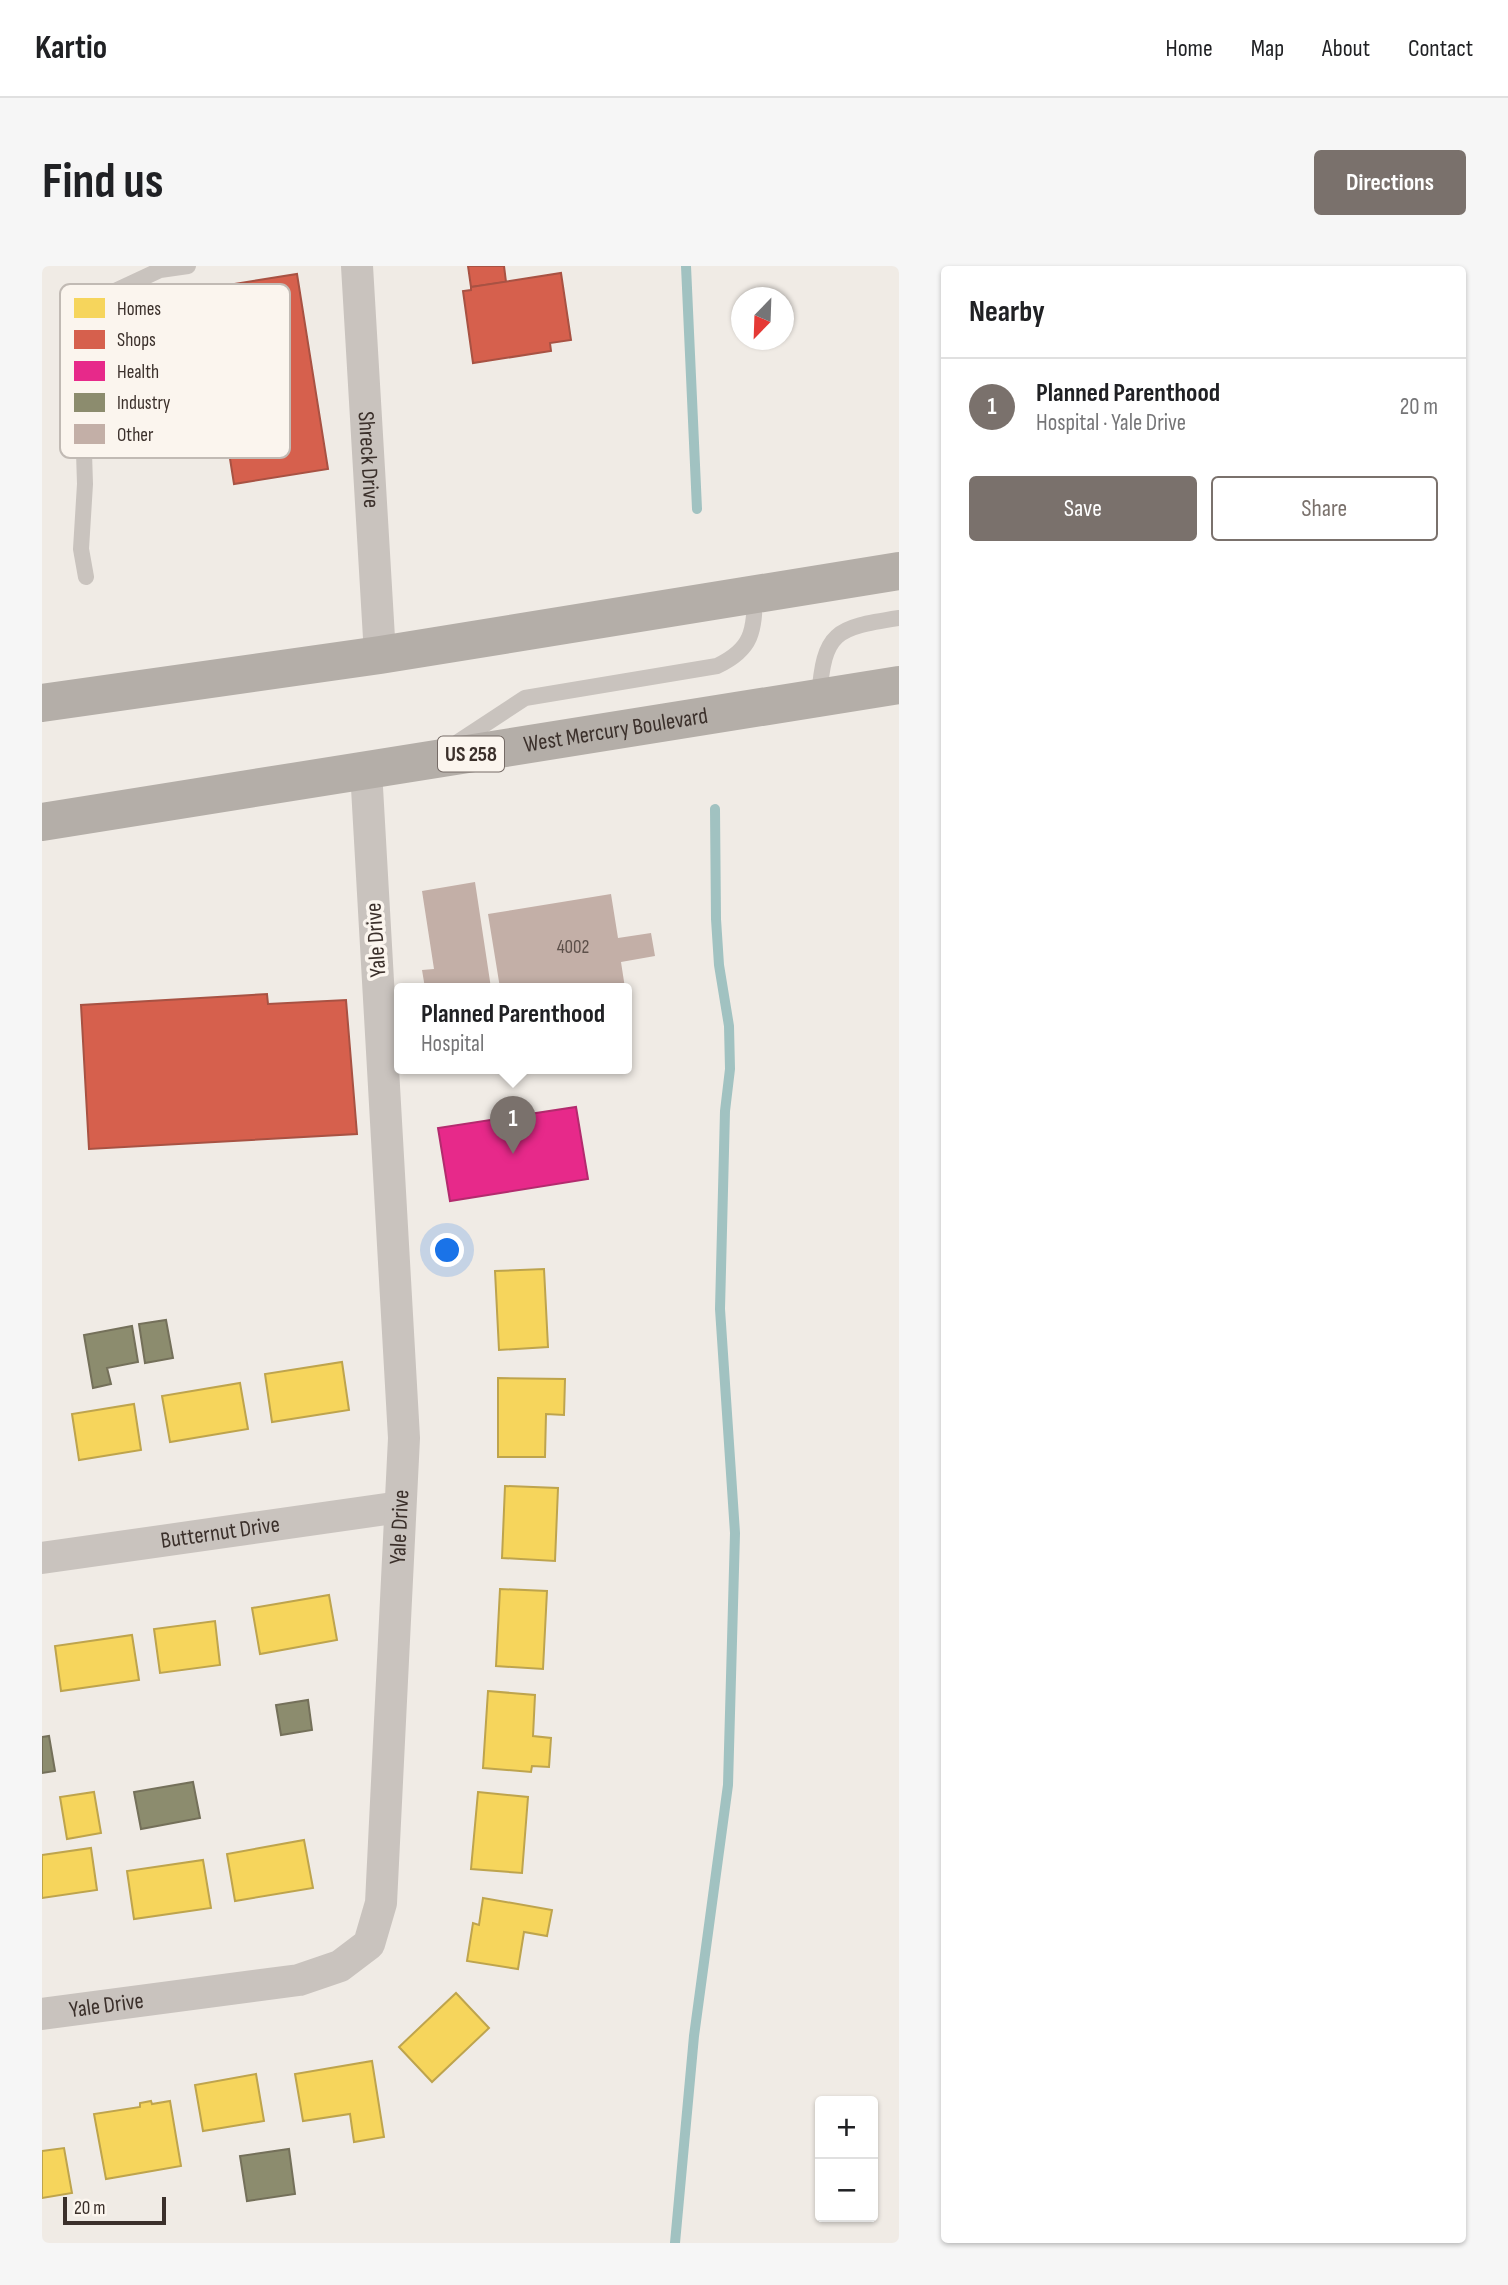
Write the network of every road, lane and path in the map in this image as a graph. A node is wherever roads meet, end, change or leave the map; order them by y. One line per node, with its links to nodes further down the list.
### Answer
1 (188, 266): 3 (lane)
2 (357, 266): 9 (street, Shreck Drive)
3 (130, 284)
4 (84, 458): 6 (lane)
5 (899, 571): 7 (highway)
6 (86, 577)
7 (755, 594): 9 (highway); 13 (lane)
8 (899, 618): 11 (lane)
9 (380, 655): 12 (highway)
10 (899, 685): 11 (highway, West Mercury Boulevard / US 258)
11 (819, 698): 13 (highway, West Mercury Boulevard / US 258)
12 (42, 703)
13 (429, 761): 14 (highway, West Mercury Boulevard / US 258)
14 (366, 771): 15 (highway, West Mercury Boulevard / US 258); 16 (street, Yale Drive)
15 (42, 821)
16 (400, 1507): 17 (street, Butternut Drive); 18 (street, Yale Drive)
17 (42, 1558)
18 (42, 2014)

